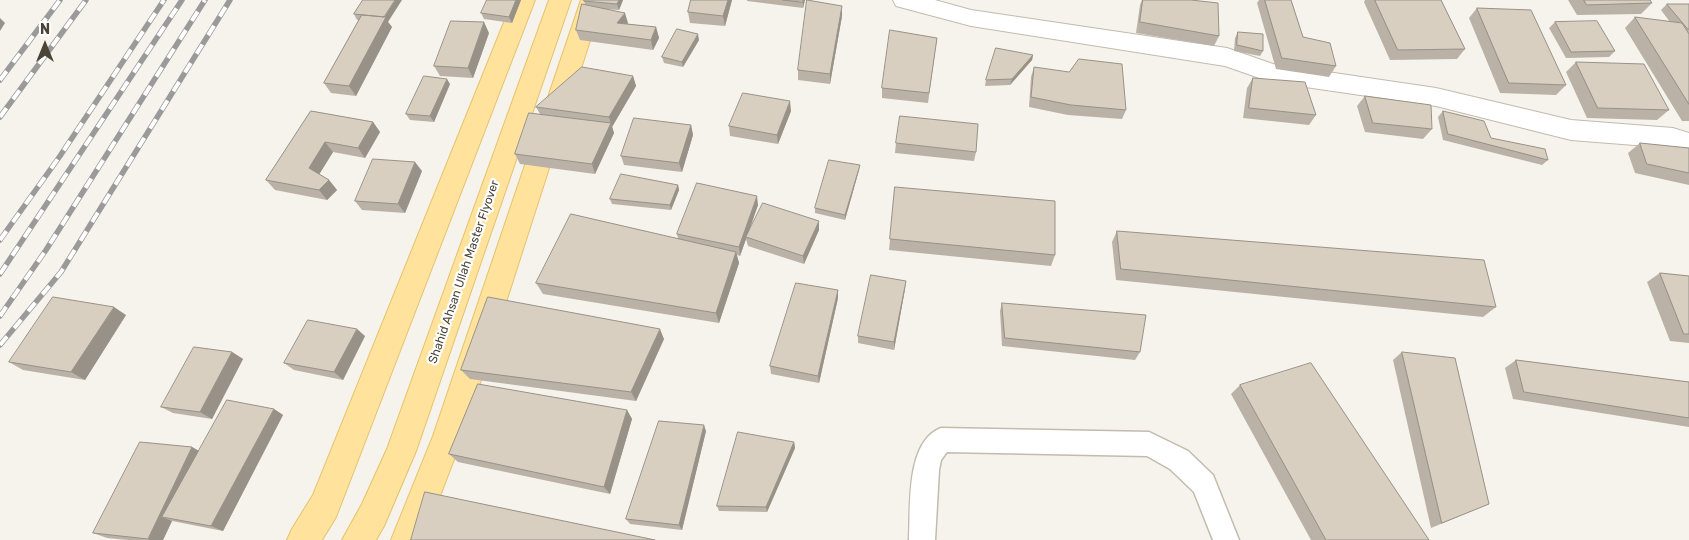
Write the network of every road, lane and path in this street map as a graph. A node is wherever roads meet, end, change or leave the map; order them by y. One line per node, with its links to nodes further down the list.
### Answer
1 (524, 0): 6 (main road)
2 (560, 0): 7 (main road, Shahid Ahsan Ullah Master Flyover)
3 (592, 0): 8 (main road)
4 (904, 0): 5 (street)
5 (1689, 143)
6 (303, 540)
7 (358, 540)
8 (407, 540)
9 (922, 540): 10 (lane)
10 (1226, 540)

